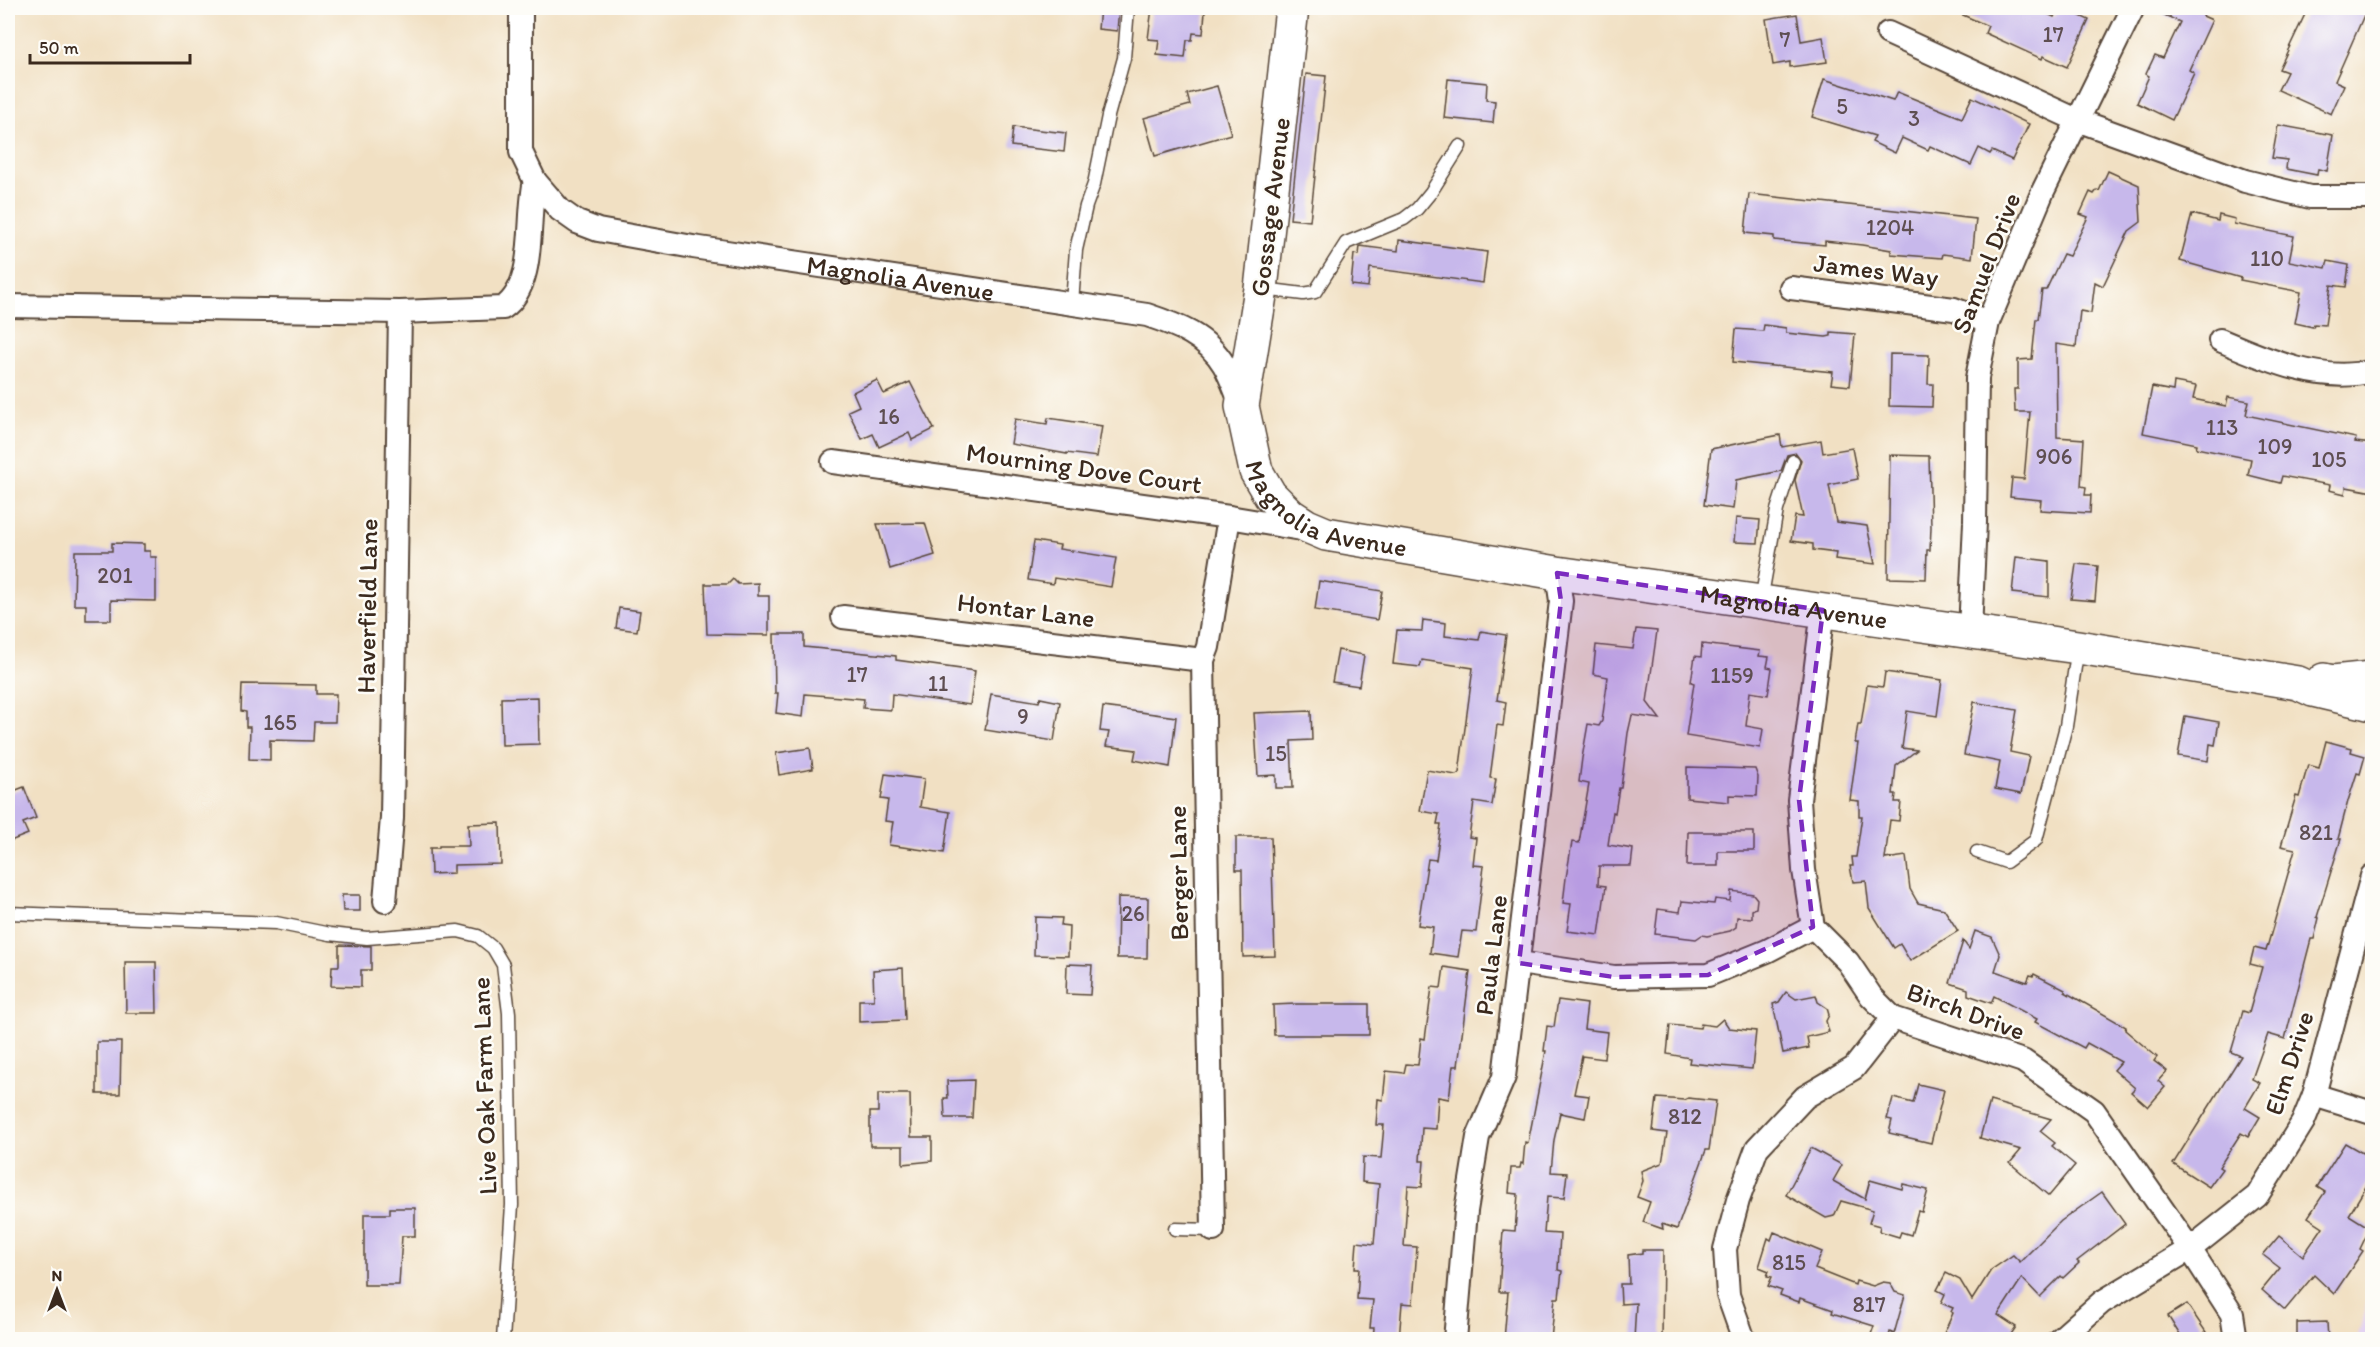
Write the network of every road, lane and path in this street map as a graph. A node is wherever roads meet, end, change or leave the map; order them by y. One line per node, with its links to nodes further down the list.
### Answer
1 (521, 8): 8 (street, Magnolia Avenue)
2 (1128, 8): 12 (lane)
3 (1292, 8): 11 (street, Gossage Avenue)
4 (2133, 8): 6 (street, Samuel Drive)
5 (1888, 33): 6 (street)
6 (2077, 120): 9 (street); 15 (street, Samuel Drive)
7 (1460, 146): 11 (lane)
8 (535, 181): 12 (street, Magnolia Avenue); 14 (street)
9 (2373, 197)
10 (1791, 288): 15 (street, James Way)
11 (1262, 289): 18 (street, Gossage Avenue)
12 (1072, 303): 18 (street, Magnolia Avenue)
13 (8, 306): 14 (street)
14 (400, 312): 35 (street, Haverfield Lane)
15 (1988, 321): 27 (street, Samuel Drive)
16 (2220, 340): 17 (street)
17 (2373, 371)
18 (1242, 406): 22 (street, Magnolia Avenue)
19 (1793, 461): 24 (lane)
20 (833, 462): 21 (street, Mourning Dove Court)
21 (1229, 517): 22 (street, Mourning Dove Court); 29 (street, Berger Lane)
22 (1326, 534): 23 (street, Magnolia Avenue)
23 (1557, 573): 24 (street, Magnolia Avenue); 38 (street, Paula Lane)
24 (1760, 602): 25 (street, Magnolia Avenue)
25 (1823, 610): 27 (street, Magnolia Avenue); 37 (street)
26 (843, 617): 29 (street, Hontar Lane)
27 (1970, 632): 28 (street, Magnolia Avenue)
28 (2078, 647): 31 (street, Magnolia Avenue); 33 (lane)
29 (1203, 660): 43 (street, Berger Lane)
30 (2373, 678): 31 (street, Magnolia Avenue)
31 (2298, 683): 32 (street, Magnolia Avenue)
32 (2373, 704)
33 (1977, 852)
34 (2373, 876): 40 (street, Elm Drive)
35 (385, 901)
36 (8, 913): 45 (lane, Live Oak Farm Lane)
37 (1813, 927): 38 (street); 39 (street, Birch Drive)
38 (1519, 963): 46 (street, Paula Lane)
39 (1893, 1018): 44 (street, Birch Drive); 47 (street)
40 (2314, 1095): 41 (street); 44 (street, Elm Drive)
41 (2373, 1113)
42 (1175, 1229): 43 (lane)
43 (1213, 1230)
44 (2190, 1249): 48 (street, Elm Drive); 49 (street, Birch Drive)
45 (503, 1340)
46 (1455, 1340)
47 (1744, 1340)
48 (2059, 1340)
49 (2236, 1340)

